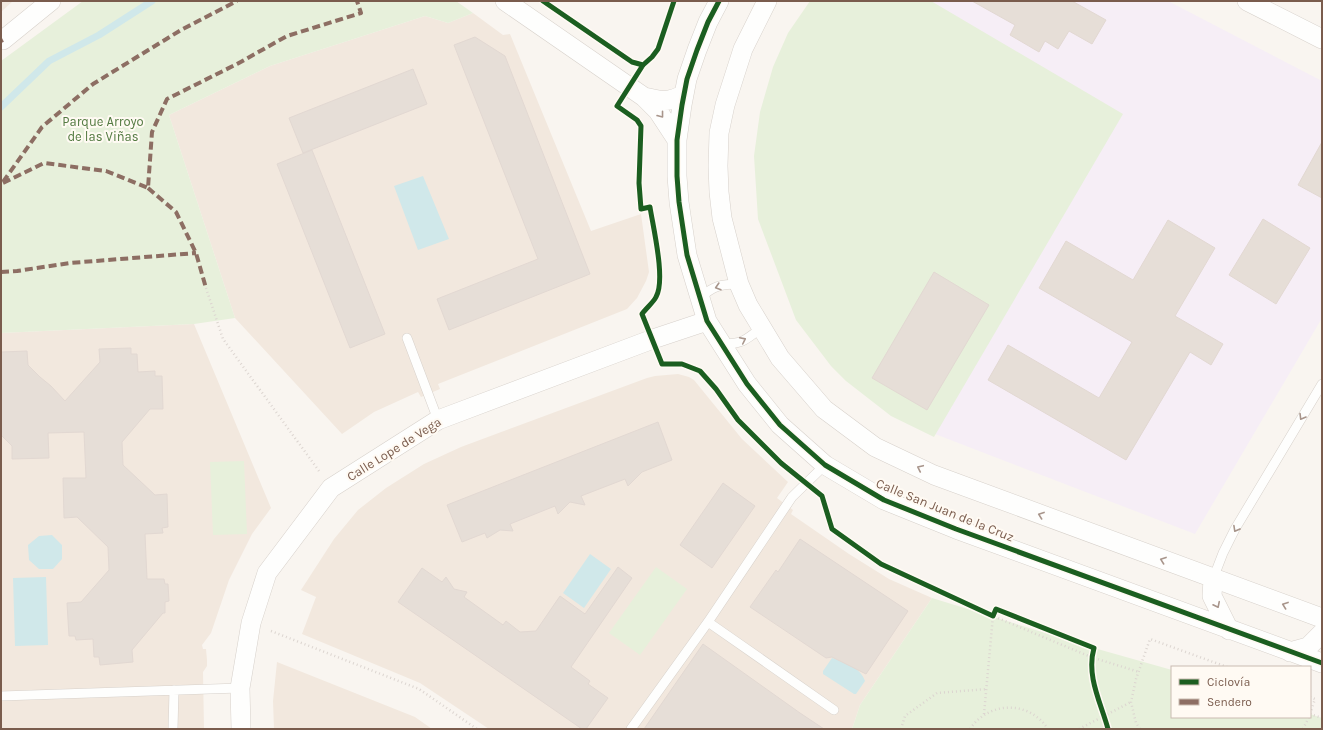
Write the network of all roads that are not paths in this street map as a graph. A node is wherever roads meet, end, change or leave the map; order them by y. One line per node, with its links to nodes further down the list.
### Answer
1 (52, 1): 6 (street)
2 (505, 1): 9 (street)
3 (719, 1): 8 (street, Calle San Juan de la Cruz)
4 (768, 1): 11 (street)
5 (1247, 1): 7 (street)
6 (2, 39)
7 (1322, 39)
8 (684, 94): 9 (street); 10 (street, Calle San Juan de la Cruz)
9 (644, 97): 10 (street, one-way to 10)
10 (678, 140): 12 (street, Calle San Juan de la Cruz)
11 (739, 284): 12 (lane, one-way to 12); 14 (street)
12 (700, 298): 13 (street, Calle San Juan de la Cruz)
13 (708, 321): 16 (street, Calle San Juan de la Cruz); 18 (street, Calle Lope de Vega)
14 (761, 328): 16 (lane, one-way to 14); 20 (street, one-way to 14)
15 (406, 338): 18 (lane)
16 (722, 344): 19 (street, Calle San Juan de la Cruz)
17 (1322, 384): 20 (lane, one-way to 20)
18 (438, 420): 27 (street, Calle Lope de Vega)
19 (824, 465): 22 (lane); 23 (street, Calle San Juan de la Cruz)
20 (1213, 579): 21 (street, one-way to 20); 23 (street, one-way to 23)
21 (1322, 618)
22 (708, 622): 30 (lane); 33 (lane)
23 (1229, 630): 25 (street, Calle San Juan de la Cruz)
24 (1322, 633): 25 (street)
25 (1290, 652): 26 (street, Calle San Juan de la Cruz)
26 (1322, 663)
27 (240, 688): 28 (lane); 32 (street, Calle Lope de Vega)
28 (174, 690): 29 (lane); 31 (lane)
29 (1, 696)
30 (834, 710)
31 (173, 729)
32 (241, 729)
33 (631, 729)

